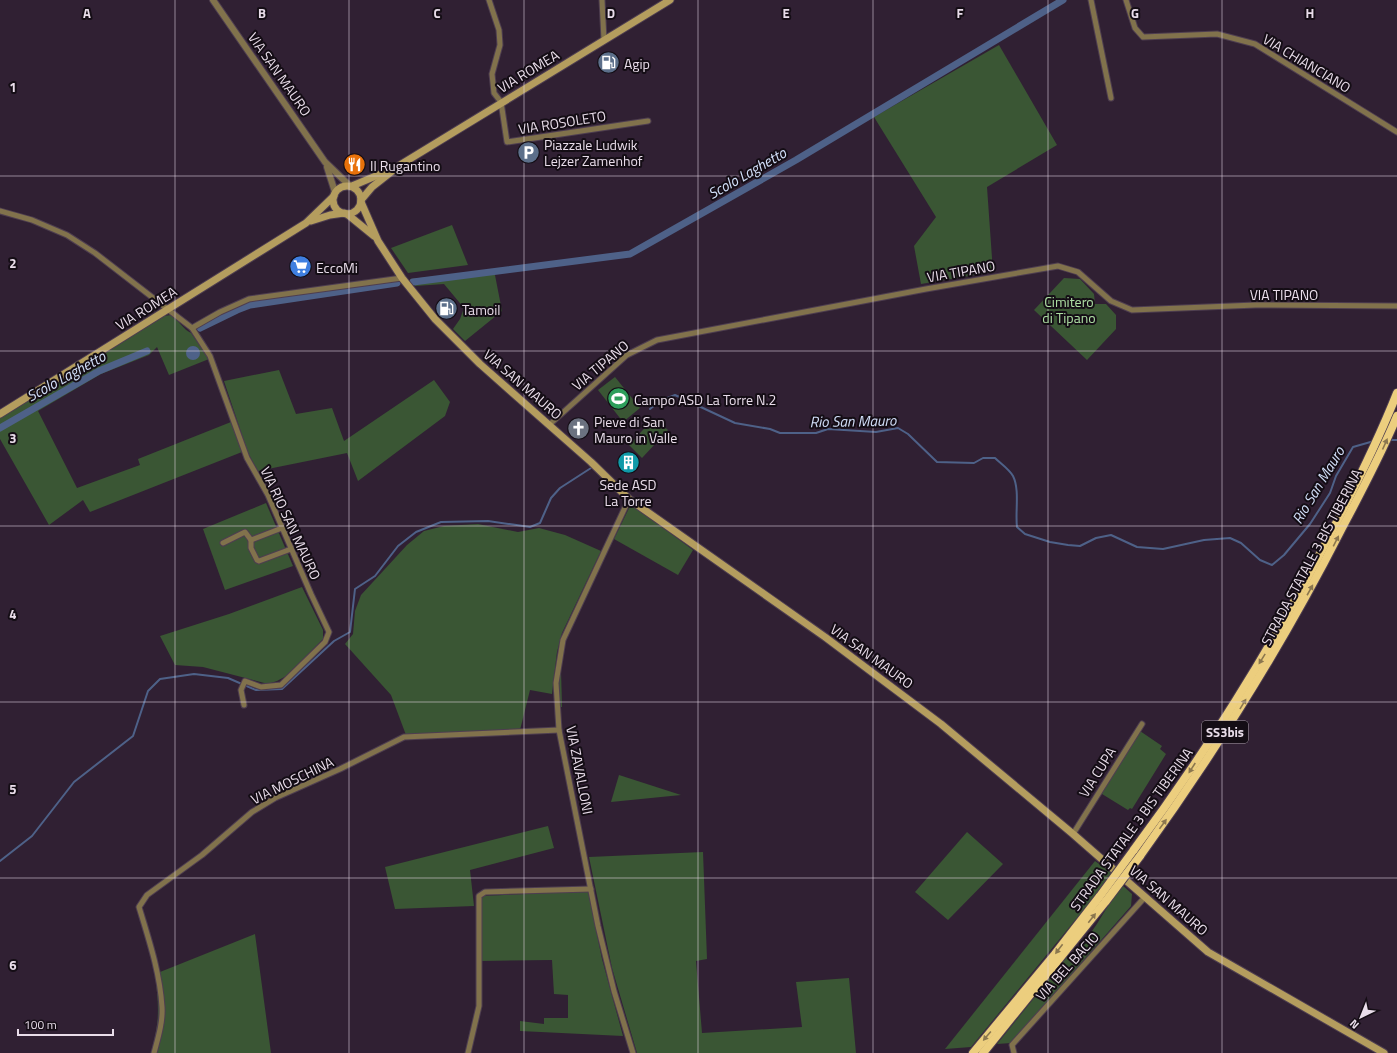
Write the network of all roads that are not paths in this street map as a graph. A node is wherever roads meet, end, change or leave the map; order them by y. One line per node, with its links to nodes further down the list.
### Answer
1 (213, 0): 12 (street, VIA SAN MAURO)
2 (489, 0): 9 (street, VIA ROSOLETO)
3 (602, 0): 7 (street)
4 (670, 0): 7 (main road, VIA ROMEA)
5 (1091, 0): 8 (street)
6 (1126, 0): 11 (street, VIA CHIANCIANO)
7 (604, 40): 9 (main road, VIA ROMEA)
8 (1111, 98)
9 (501, 102): 10 (street, VIA ROSOLETO); 13 (main road, VIA ROMEA)
10 (648, 120)
11 (1397, 132)
12 (325, 162): 14 (street, VIA SAN MAURO); 15 (street, VIA SAN MAURO)
13 (400, 165): 14 (main road, VIA ROMEA); 16 (main road, VIA ROMEA)
14 (351, 186): 15 (main road); 16 (main road)
15 (335, 194): 18 (main road); 19 (main road, VIA ROMEA)
16 (361, 201): 18 (main road); 20 (main road, VIA SAN MAURO)
17 (0, 211): 23 (street, VIA RIO SAN MAURO)
18 (346, 214): 19 (main road, VIA ROMEA); 20 (main road, VIA SAN MAURO)
19 (306, 223): 23 (main road, VIA ROMEA)
20 (378, 241): 21 (main road, VIA SAN MAURO)
21 (402, 278): 24 (street); 28 (main road, VIA SAN MAURO)
22 (1397, 306): 28 (street, VIA TIPANO)
23 (169, 309): 24 (street, VIA RIO SAN MAURO); 26 (main road, VIA ROMEA)
24 (192, 328): 31 (street, VIA RIO SAN MAURO)
25 (1397, 393): 29 (highway, STRADA STATALE 3 BIS TIBERINA / SS3bis)
26 (0, 414)
27 (1397, 416): 29 (highway, STRADA STATALE 3 BIS TIBERINA / SS3bis, one-way to 27)
28 (549, 424): 30 (main road, VIA SAN MAURO)
29 (1374, 457): 41 (highway, STRADA STATALE 3 BIS TIBERINA / SS3bis, bridge)
30 (629, 500): 37 (street, VIA ZAVALLONI); 38 (main road, VIA SAN MAURO)
31 (282, 528): 32 (street); 34 (street, VIA RIO SAN MAURO)
32 (251, 540): 33 (street); 34 (street)
33 (222, 543)
34 (291, 549): 35 (street, VIA RIO SAN MAURO)
35 (244, 705)
36 (1142, 724): 38 (street, VIA CUPA)
37 (559, 730): 39 (street, VIA ZAVALLONI); 42 (street, VIA MOSCHINA)
38 (1073, 834): 40 (main road, VIA SAN MAURO)
39 (591, 889): 43 (street); 44 (street, VIA ZAVALLONI)
40 (1145, 897): 47 (street, VIA BEL BACIO); 48 (main road, VIA SAN MAURO)
41 (1004, 1022): 45 (highway, STRADA STATALE 3 BIS TIBERINA / SS3bis, one-way to 45); 46 (highway, STRADA STATALE 3 BIS TIBERINA / SS3bis)
42 (154, 1053)
43 (468, 1053)
44 (633, 1053)
45 (973, 1053)
46 (983, 1053)
47 (1014, 1053)
48 (1384, 1053)

